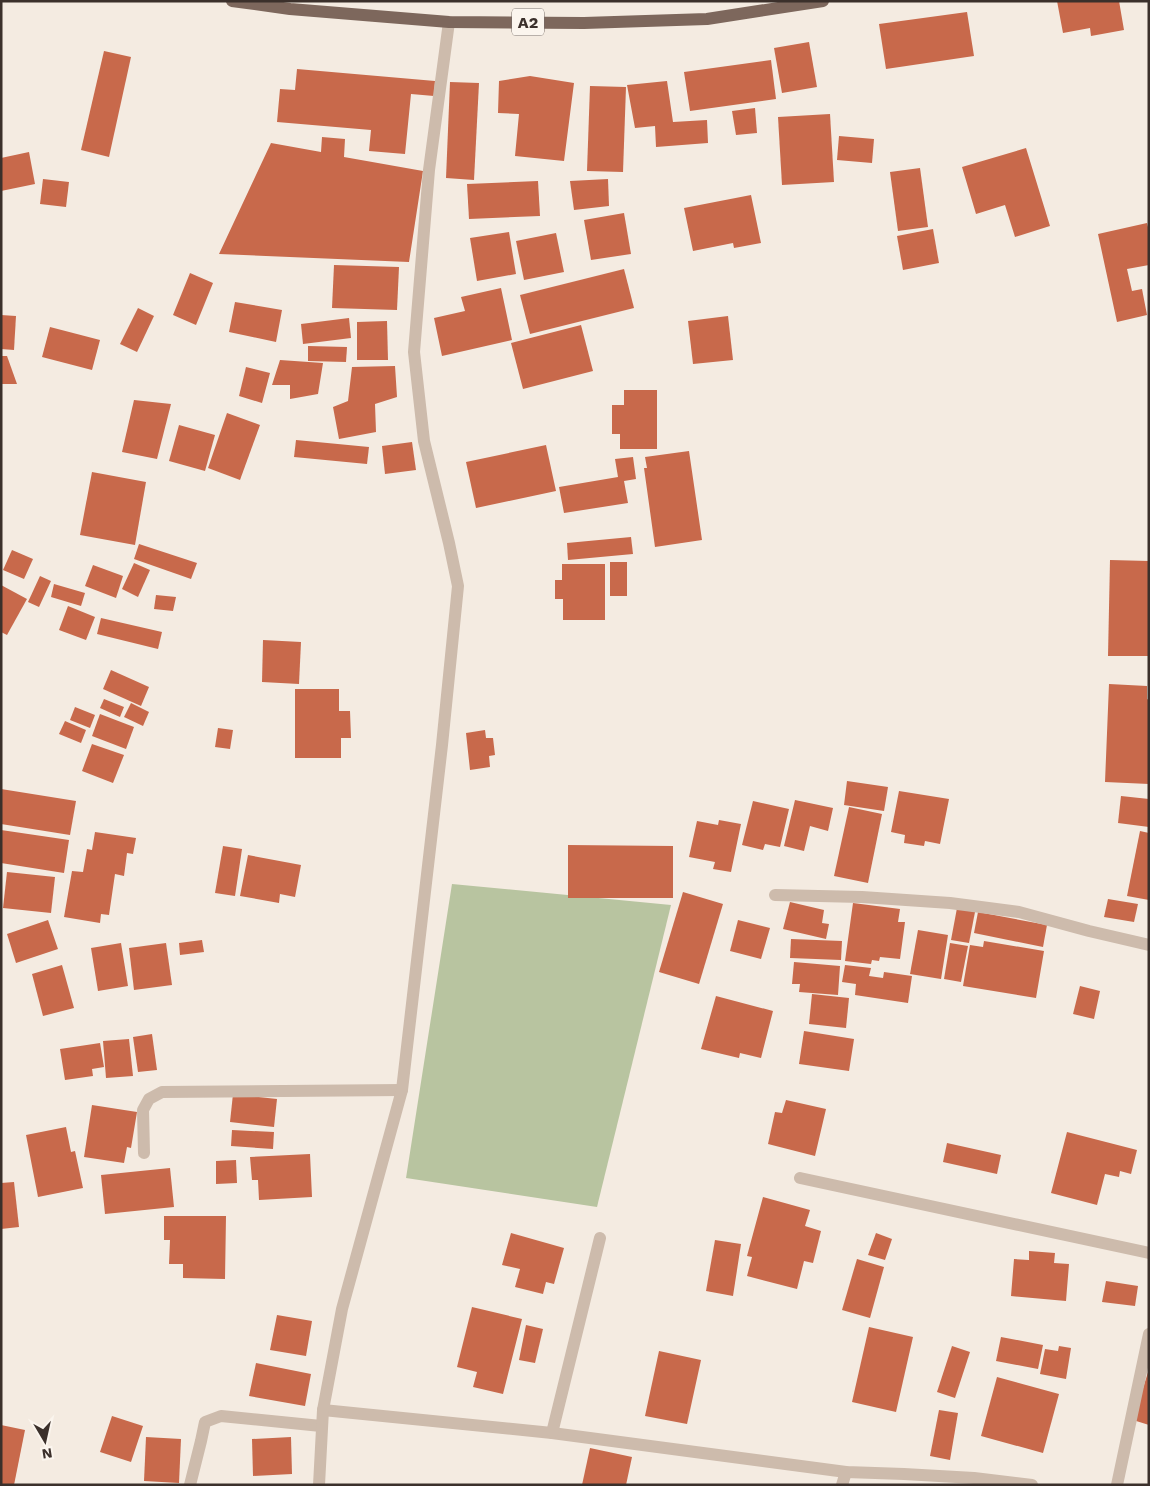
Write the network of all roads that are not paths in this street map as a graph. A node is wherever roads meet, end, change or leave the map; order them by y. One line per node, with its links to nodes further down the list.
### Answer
1 (232, 1): 3 (main road, A2)
2 (823, 1): 3 (main road, A2)
3 (449, 22): 6 (street)
4 (775, 895): 5 (street)
5 (1149, 945)
6 (402, 1090): 7 (street); 12 (street)
7 (144, 1153)
8 (800, 1178): 10 (street)
9 (600, 1238): 14 (street)
10 (1149, 1253)
11 (1149, 1334): 19 (street)
12 (323, 1410): 13 (street); 14 (street)
13 (322, 1426): 16 (street); 17 (street)
14 (552, 1433): 15 (street)
15 (844, 1478): 18 (street)
16 (190, 1485)
17 (319, 1485)
18 (1032, 1485)
19 (1117, 1485)

